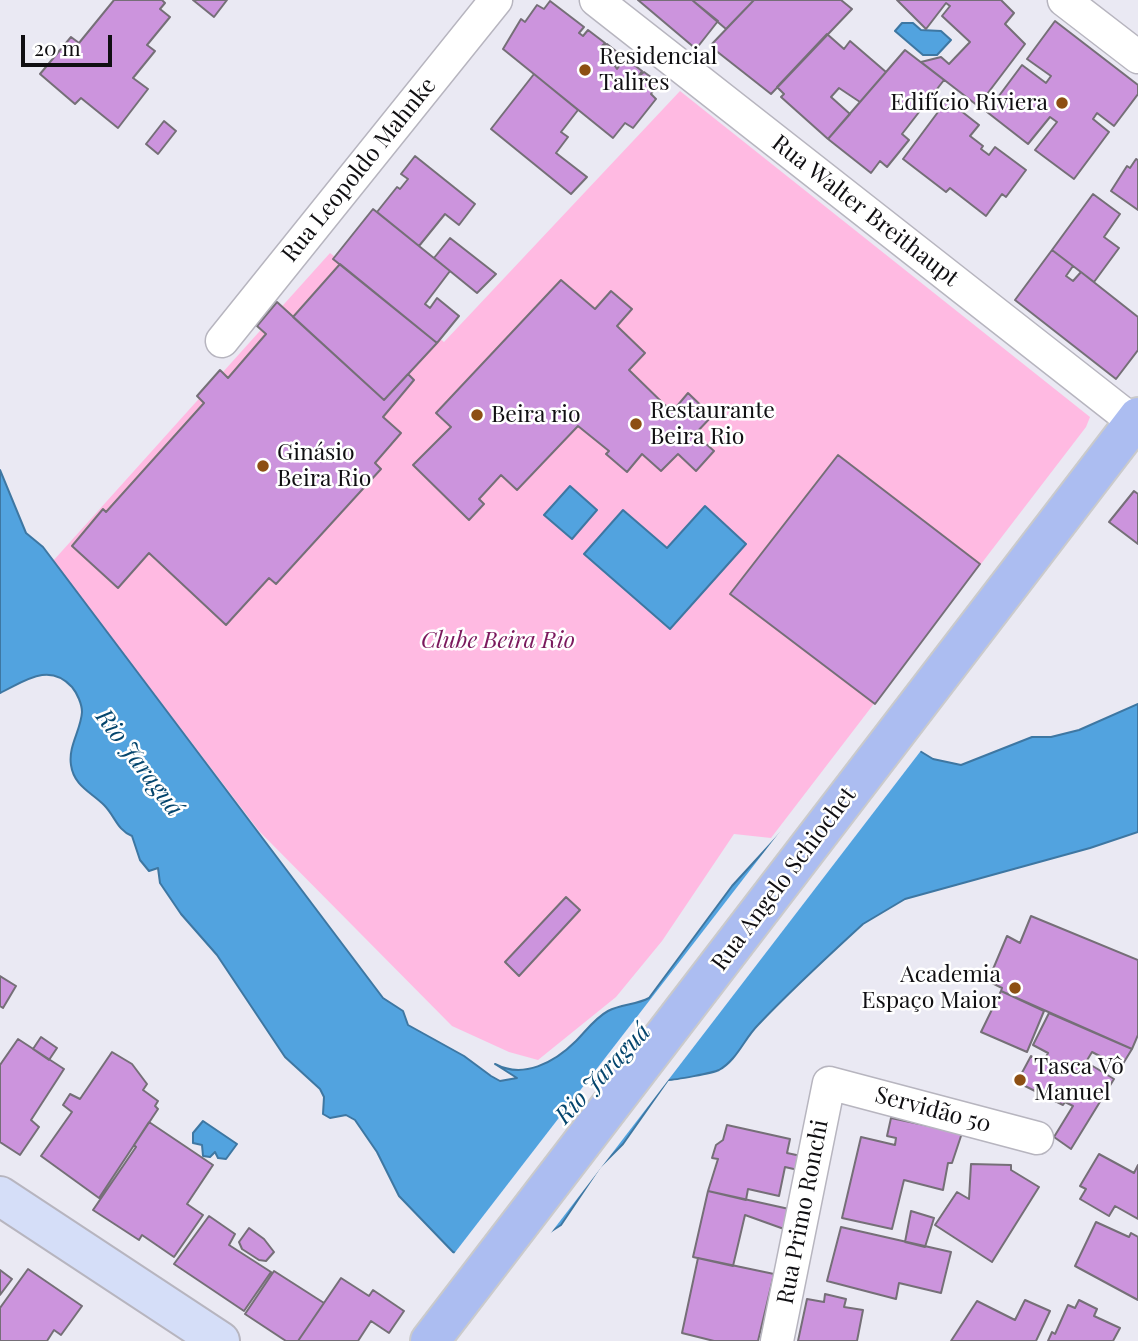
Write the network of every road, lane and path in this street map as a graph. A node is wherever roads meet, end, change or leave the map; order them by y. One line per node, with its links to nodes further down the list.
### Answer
1 (496, 0): 5 (street, Rua Leopoldo Mahnke)
2 (596, 0): 6 (street, Rua Walter Breithaupt)
3 (1064, 0): 4 (street)
4 (1138, 57)
5 (222, 341)
6 (1136, 419): 11 (main road, Rua Angelo Schiochet)
7 (829, 1083): 8 (street, Servidão 50); 12 (street, Rua Primo Ronchi)
8 (1037, 1138)
9 (0, 1196): 10 (main road)
10 (220, 1341)
11 (430, 1341)
12 (777, 1341)

